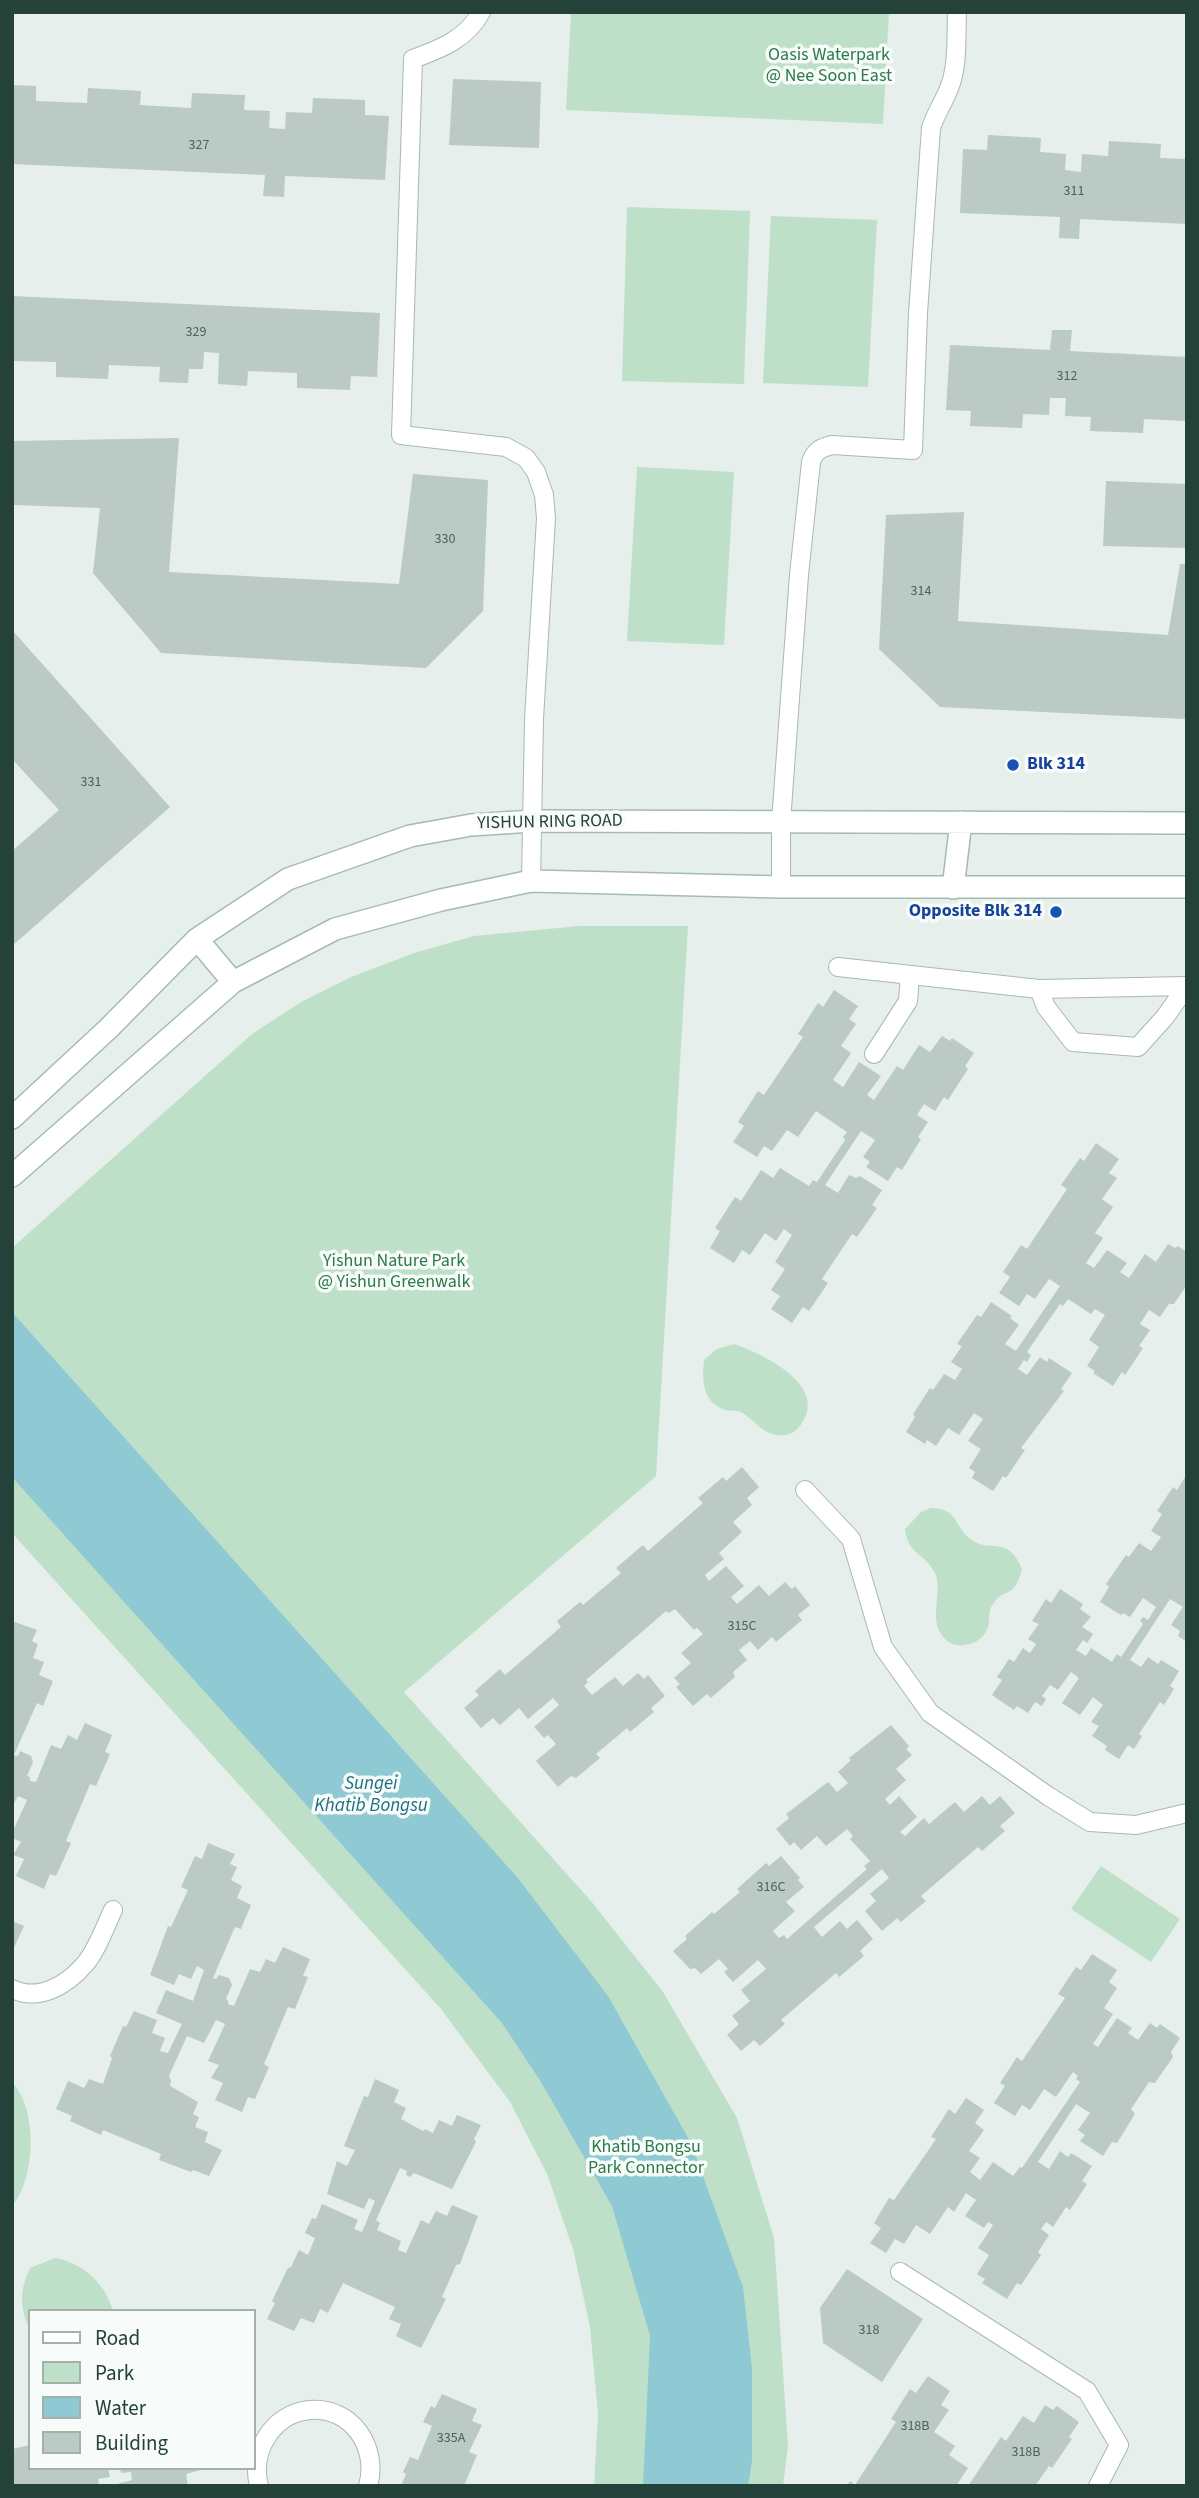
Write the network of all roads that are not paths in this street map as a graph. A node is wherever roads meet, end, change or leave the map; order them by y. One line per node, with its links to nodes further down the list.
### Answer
1 (481, 12): 3 (lane)
2 (957, 12): 4 (lane)
3 (533, 821): 4 (main road, YISHUN RING ROAD); 7 (lane); 11 (main road, YISHUN RING ROAD)
4 (781, 822): 5 (main road, YISHUN RING ROAD); 8 (lane)
5 (961, 822): 6 (main road, YISHUN RING ROAD); 10 (main road)
6 (1187, 823)
7 (531, 881): 8 (main road); 14 (main road)
8 (781, 887): 10 (main road)
9 (1187, 887): 10 (main road)
10 (953, 888)
11 (197, 939): 14 (main road); 18 (main road, YISHUN RING ROAD)
12 (838, 967): 13 (lane)
13 (910, 975): 16 (lane); 17 (lane)
14 (233, 982): 19 (main road)
15 (1187, 986): 16 (lane); 16 (lane)
16 (1039, 989)
17 (874, 1054)
18 (12, 1118)
19 (12, 1177)
20 (805, 1490): 21 (lane)
21 (1187, 1813)
22 (113, 1910): 23 (lane)
23 (12, 1989)
24 (900, 2272): 27 (lane)
25 (260, 2486): 26 (lane)
26 (368, 2486)
27 (1098, 2486)

